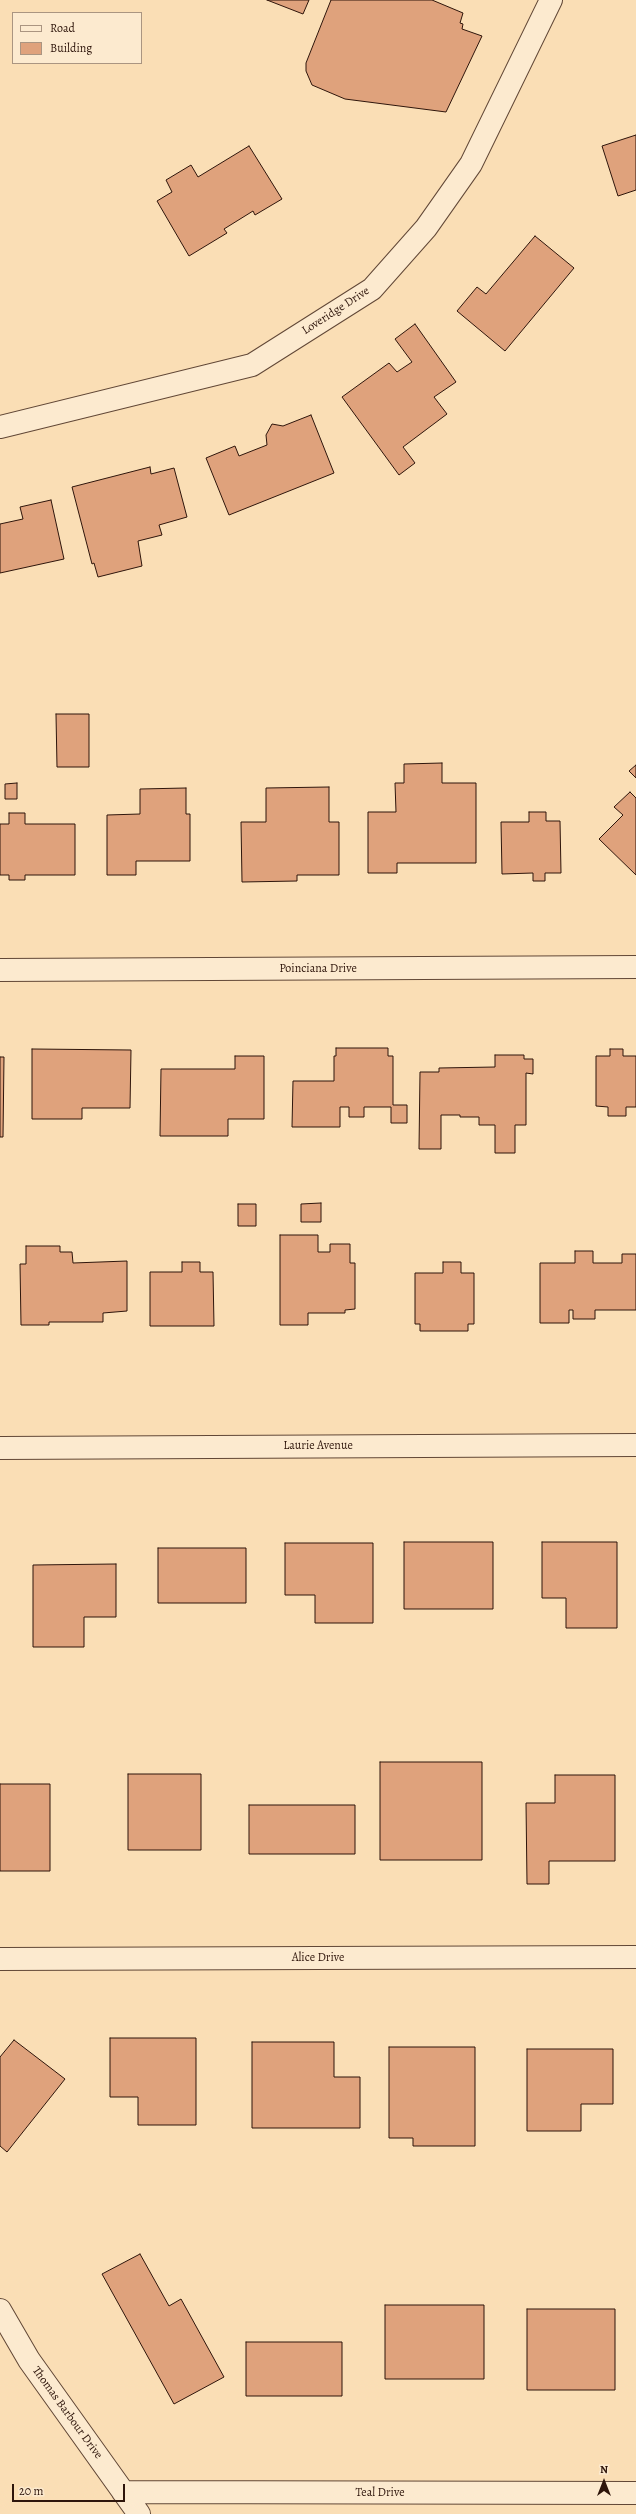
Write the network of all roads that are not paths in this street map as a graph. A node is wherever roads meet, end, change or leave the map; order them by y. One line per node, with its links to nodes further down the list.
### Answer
1 (551, 0): 2 (street, Loveridge Drive)
2 (0, 427)
3 (636, 967): 4 (street, Poinciana Drive)
4 (0, 970)
5 (636, 1445): 6 (street, Laurie Avenue)
6 (0, 1448)
7 (636, 1958): 8 (street, Alice Drive)
8 (0, 1959)
9 (0, 2310): 10 (street, Thomas Barbour Drive)
10 (123, 2492): 11 (street, Teal Drive); 12 (street, Thomas Barbour Drive)
11 (636, 2493)
12 (139, 2514)

